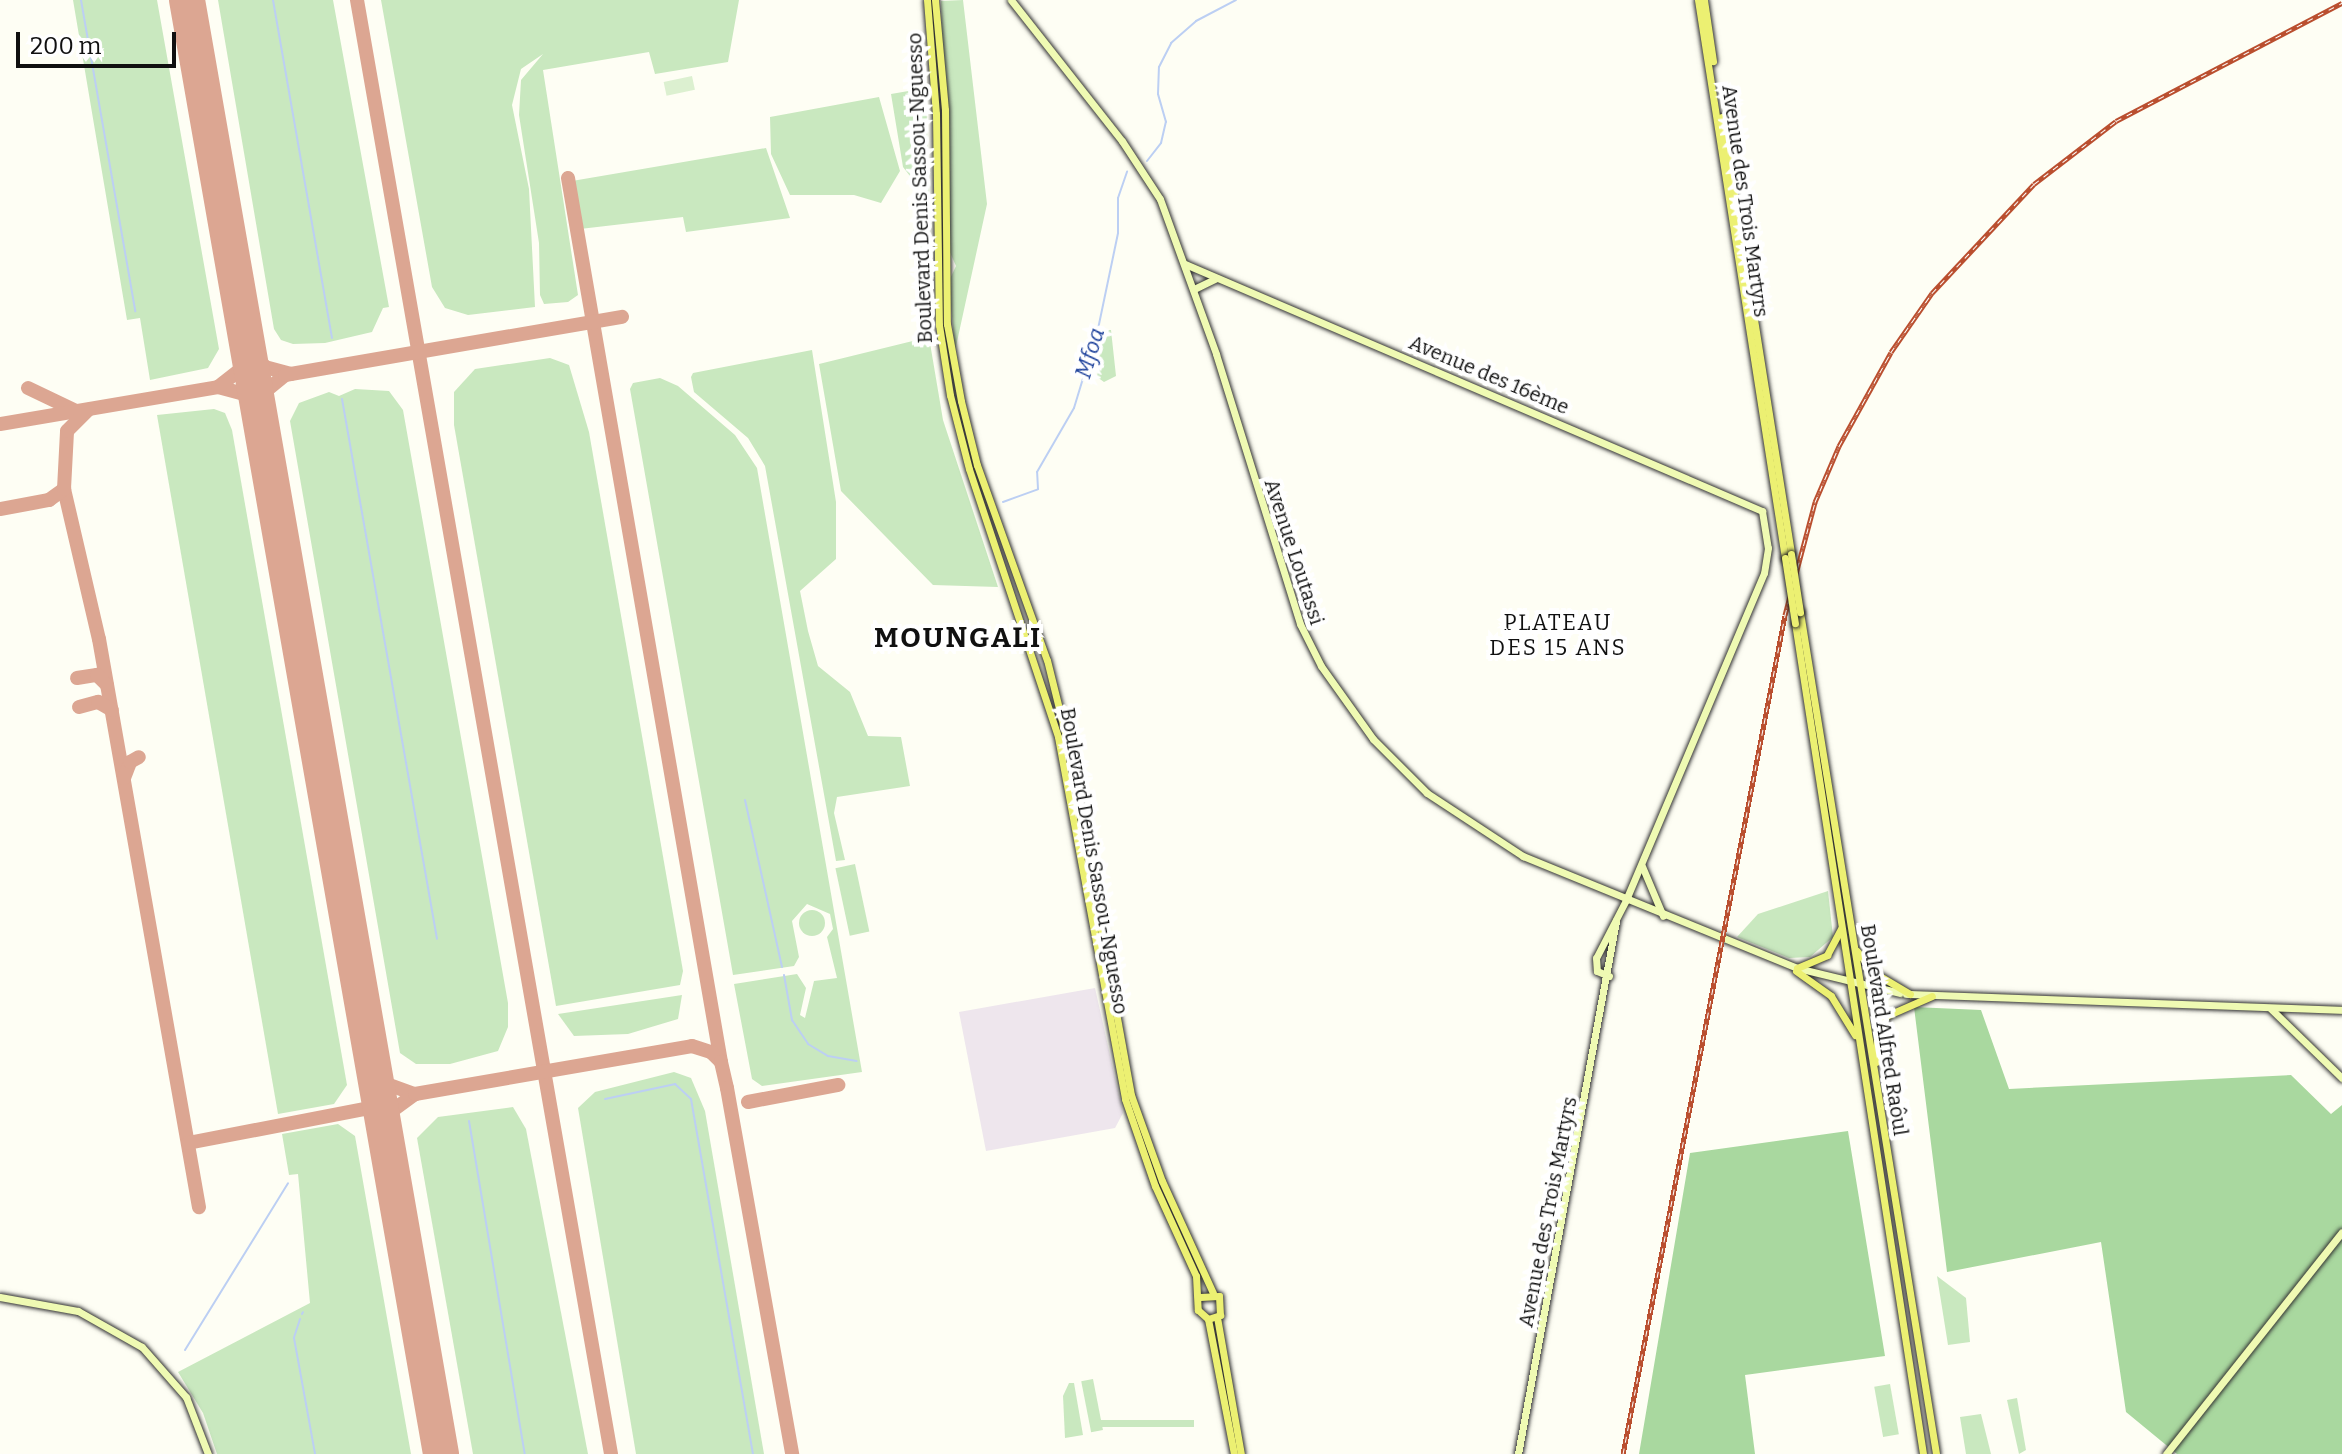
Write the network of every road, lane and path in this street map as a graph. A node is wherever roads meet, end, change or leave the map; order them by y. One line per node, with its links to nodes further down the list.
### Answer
1 (927, 0): 5 (main road, Boulevard Denis Sassou-Nguesso)
2 (935, 0): 5 (main road, Boulevard Denis Sassou-Nguesso)
3 (1011, 0): 6 (main road, Avenue Loutassi)
4 (1701, 0): 10 (main road, Avenue des Trois Martyrs)
5 (940, 262): 29 (main road, Boulevard Denis Sassou-Nguesso); 31 (main road, Boulevard Denis Sassou-Nguesso)
6 (1185, 264): 7 (main road, Avenue des 16ème); 8 (main road, Avenue Loutassi)
7 (1217, 278): 8 (main road); 9 (main road, Avenue des 16ème)
8 (1194, 289): 12 (main road, Avenue Loutassi)
9 (1767, 529): 11 (main road, Avenue des Trois Martyrs)
10 (1788, 556): 15 (main road, Boulevard Alfred Raôul, bridge); 16 (main road, Boulevard Alfred Raôul, bridge)
11 (1641, 864): 12 (main road, Avenue des Trois Martyrs); 13 (main road)
12 (1626, 900): 13 (main road, Avenue Loutassi); 14 (main road, Avenue des Trois Martyrs)
13 (1663, 916): 17 (main road, Avenue Loutassi)
14 (1616, 919): 18 (main road, Avenue des Trois Martyrs); 18 (main road, Avenue des Trois Martyrs)
15 (1842, 927): 17 (main road); 19 (main road, Boulevard Alfred Raôul)
16 (1854, 946): 20 (main road, Boulevard Alfred Raôul); 21 (main road)
17 (1796, 970): 19 (main road, Avenue Loutassi); 25 (main road)
18 (1609, 976): 36 (main road, Avenue des Trois Martyrs)
19 (1851, 986): 20 (main road, Avenue Loutassi); 25 (main road, Boulevard Alfred Raôul)
20 (1861, 988): 21 (main road, Avenue Loutassi); 26 (main road, Boulevard Alfred Raôul)
21 (1910, 994): 22 (main road, Avenue Loutassi)
22 (1932, 996): 23 (main road, Avenue Loutassi); 26 (main road)
23 (2271, 1009): 24 (main road, Avenue Loutassi); 27 (main road)
24 (2342, 1010)
25 (1860, 1047): 37 (main road, Boulevard Alfred Raôul)
26 (1875, 1077): 38 (main road, Boulevard Alfred Raôul)
27 (2342, 1078)
28 (2342, 1232): 39 (main road)
29 (1213, 1293): 31 (main road); 32 (main road)
30 (0, 1297): 33 (main road)
31 (1200, 1297): 32 (main road)
32 (1213, 1318): 34 (main road); 35 (main road)
33 (208, 1454)
34 (1234, 1454)
35 (1241, 1454)
36 (1518, 1454)
37 (1923, 1454)
38 (1936, 1454)
39 (2166, 1454)

